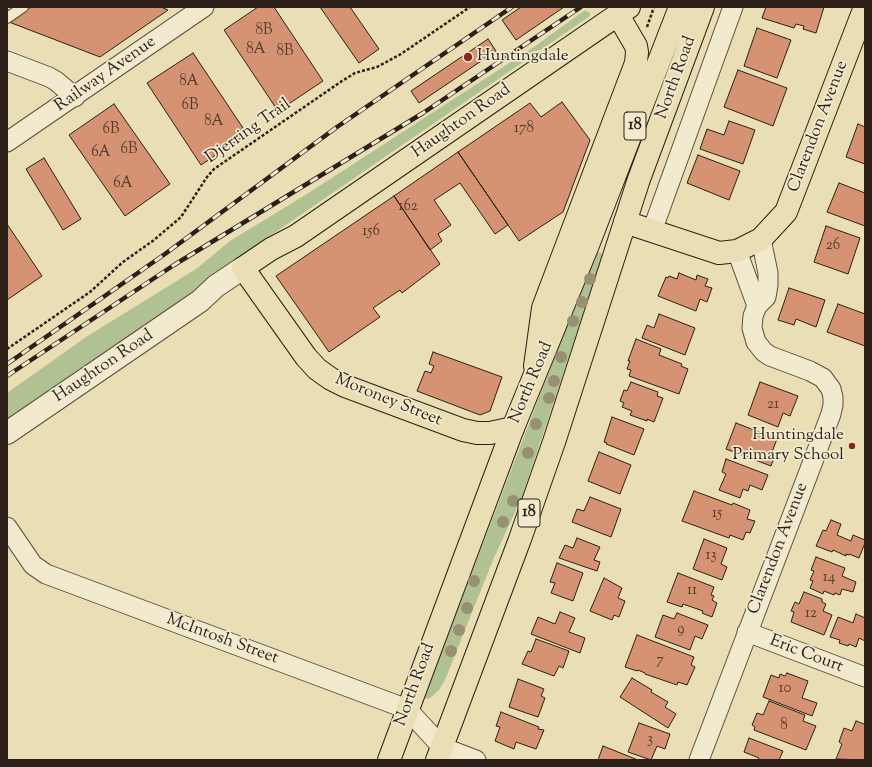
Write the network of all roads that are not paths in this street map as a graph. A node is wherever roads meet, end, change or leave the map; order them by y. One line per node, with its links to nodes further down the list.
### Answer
1 (23, 7): 8 (lane)
2 (204, 7): 10 (street, Railway Avenue)
3 (680, 7): 18 (main road, North Road / 18)
4 (703, 7): 12 (main road, North Road / 18)
5 (733, 7): 13 (street, North Road)
6 (865, 7): 14 (main road, Clarendon Avenue)
7 (623, 11): 16 (main road, Haughton Road); 18 (main road)
8 (7, 18)
9 (7, 61): 10 (street)
10 (75, 96): 11 (street, Railway Avenue)
11 (7, 142)
12 (625, 222): 13 (main road, Clarendon Avenue); 25 (main road, North Road / 18)
13 (652, 231): 15 (main road, Clarendon Avenue)
14 (761, 239): 15 (main road, Clarendon Avenue); 17 (street, Clarendon Avenue)
15 (737, 251): 17 (street)
16 (247, 274): 19 (main road, Moroney Street); 20 (street, Haughton Road)
17 (757, 306): 22 (street, Clarendon Avenue)
18 (532, 383): 19 (main road, North Road / 18)
19 (513, 428): 24 (main road, North Road / 18)
20 (7, 433)
21 (7, 527): 24 (street, McIntosh Street)
22 (747, 632): 23 (street, Eric Court); 28 (street, Clarendon Avenue)
23 (865, 677)
24 (407, 709): 25 (street, McIntosh Street); 26 (main road, North Road / 18)
25 (439, 753): 27 (street)
26 (389, 760)
27 (476, 760)
28 (699, 760)

